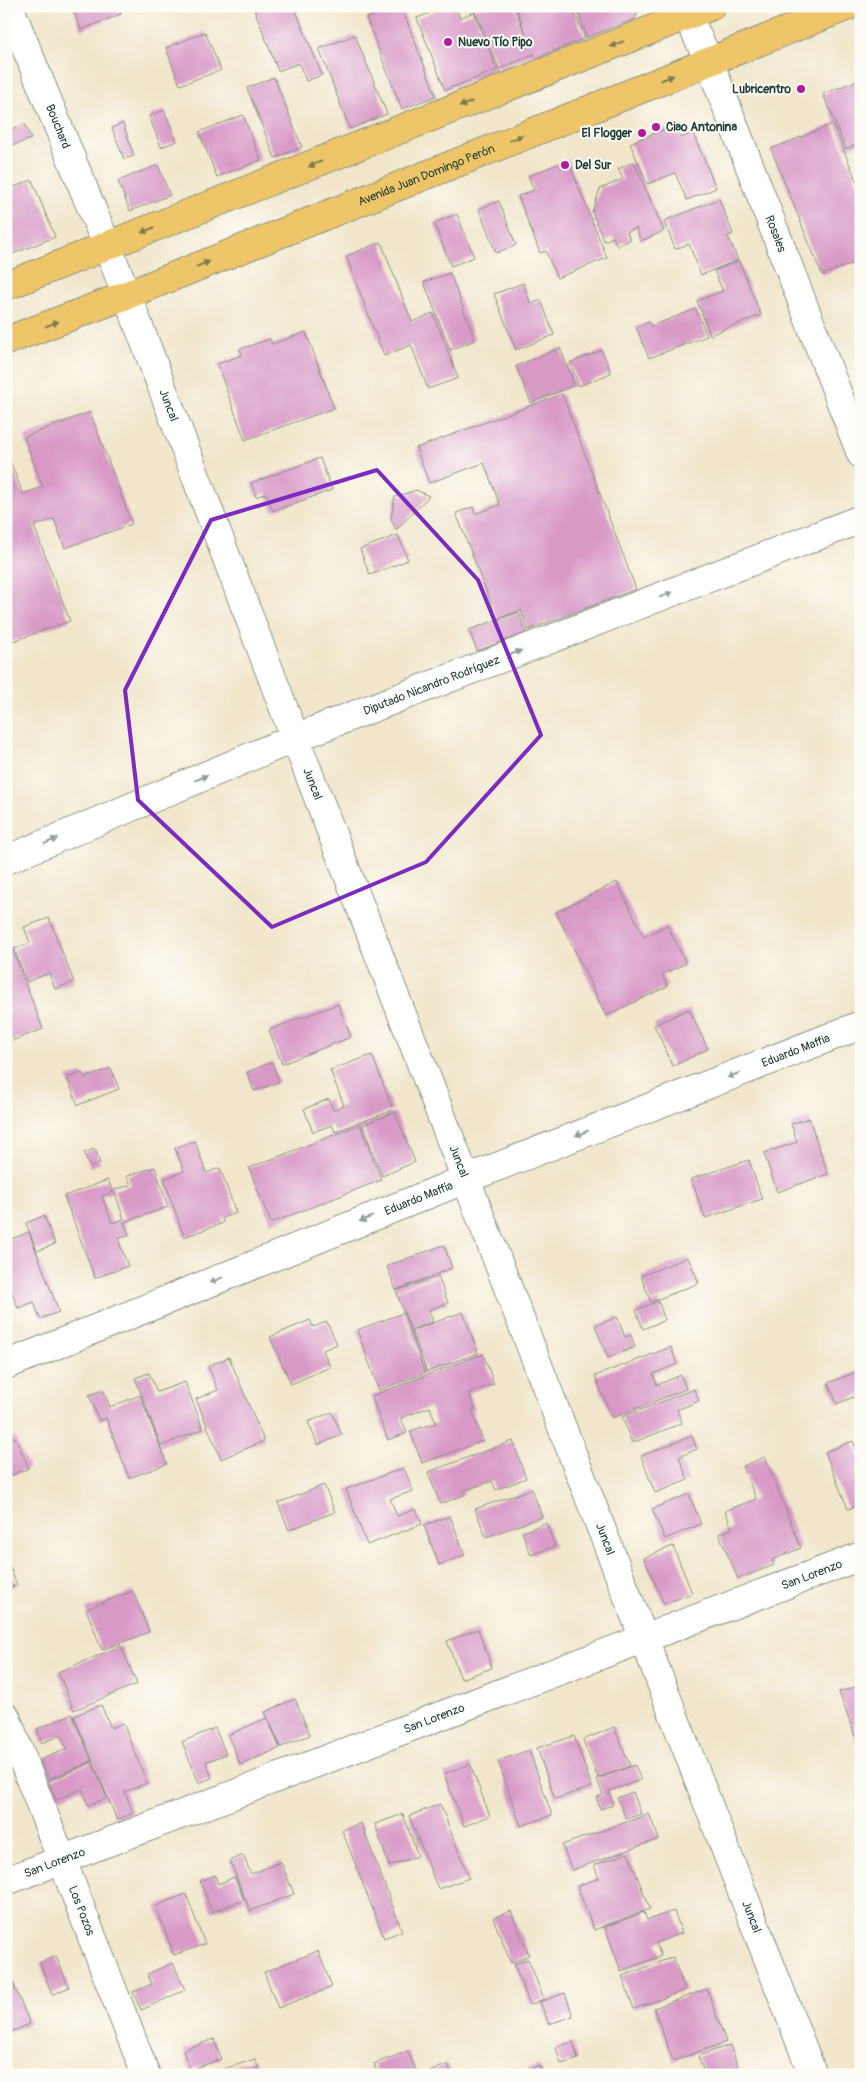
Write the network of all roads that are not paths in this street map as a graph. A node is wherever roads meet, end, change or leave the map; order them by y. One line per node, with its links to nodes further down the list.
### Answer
1 (9, 6): 5 (street, Bouchard)
2 (848, 6): 4 (main road, Avenida Juan Domingo Perón)
3 (693, 9): 4 (street, Rosales); 5 (main road, one-way to 5)
4 (708, 61): 7 (main road, Avenida Juan Domingo Perón, one-way to 4); 9 (street, Rosales)
5 (106, 247): 6 (main road); 7 (street, Juncal)
6 (6, 286)
7 (128, 295): 8 (main road, Avenida Juan Domingo Perón, one-way to 7); 11 (street, Juncal)
8 (6, 341)
9 (861, 454)
10 (861, 520): 11 (street, Diputado Nicandro Rodríguez, one-way to 10)
11 (295, 738): 12 (street, Diputado Nicandro Rodríguez, one-way to 11); 14 (street, Juncal)
12 (6, 860)
13 (861, 1025): 14 (street, Eduardo Maffia, one-way to 14)
14 (466, 1179): 15 (street, Eduardo Maffia, one-way to 15); 17 (street, Juncal)
15 (6, 1365)
16 (861, 1556): 17 (street, San Lorenzo)
17 (644, 1640): 19 (street, San Lorenzo); 22 (street, Juncal)
18 (6, 1717): 19 (street, Los Pozos)
19 (63, 1859): 20 (street, San Lorenzo); 21 (street, Los Pozos)
20 (6, 1881)
21 (146, 2075)
22 (813, 2075)

